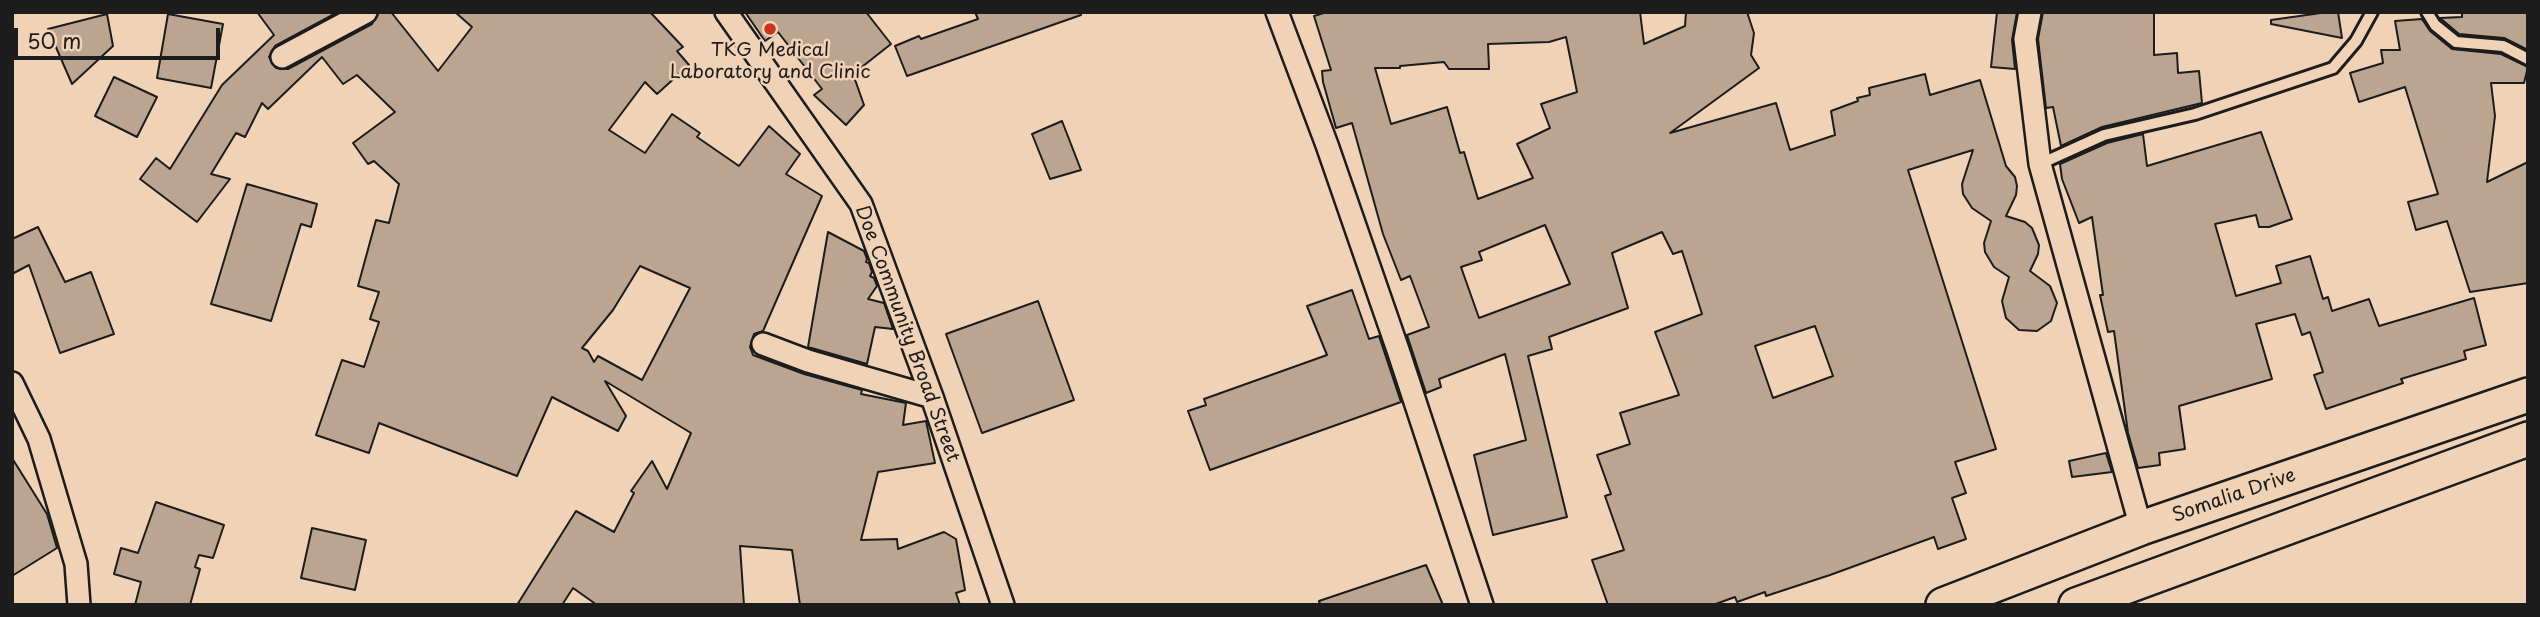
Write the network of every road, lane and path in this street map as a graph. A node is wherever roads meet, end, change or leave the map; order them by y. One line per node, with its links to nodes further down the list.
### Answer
1 (366, 12): 7 (street)
2 (726, 12): 13 (street, Doe Community Broad Street)
3 (1277, 12): 20 (street)
4 (2030, 12): 9 (street)
5 (2372, 12): 9 (lane)
6 (2427, 12): 8 (lane)
7 (282, 57)
8 (2528, 59)
9 (2040, 164): 15 (street)
10 (763, 344): 13 (street)
11 (12, 383): 18 (street)
12 (2528, 395): 15 (main road, Somalia Drive)
13 (932, 397): 19 (street, Doe Community Broad Street)
14 (2528, 439): 17 (main road)
15 (2141, 528): 16 (main road, Somalia Drive)
16 (2093, 547): 17 (main road); 21 (main road, Somalia Drive)
17 (2114, 590): 22 (main road)
18 (79, 605)
19 (1003, 605)
20 (1482, 605)
21 (1943, 605)
22 (2077, 605)

